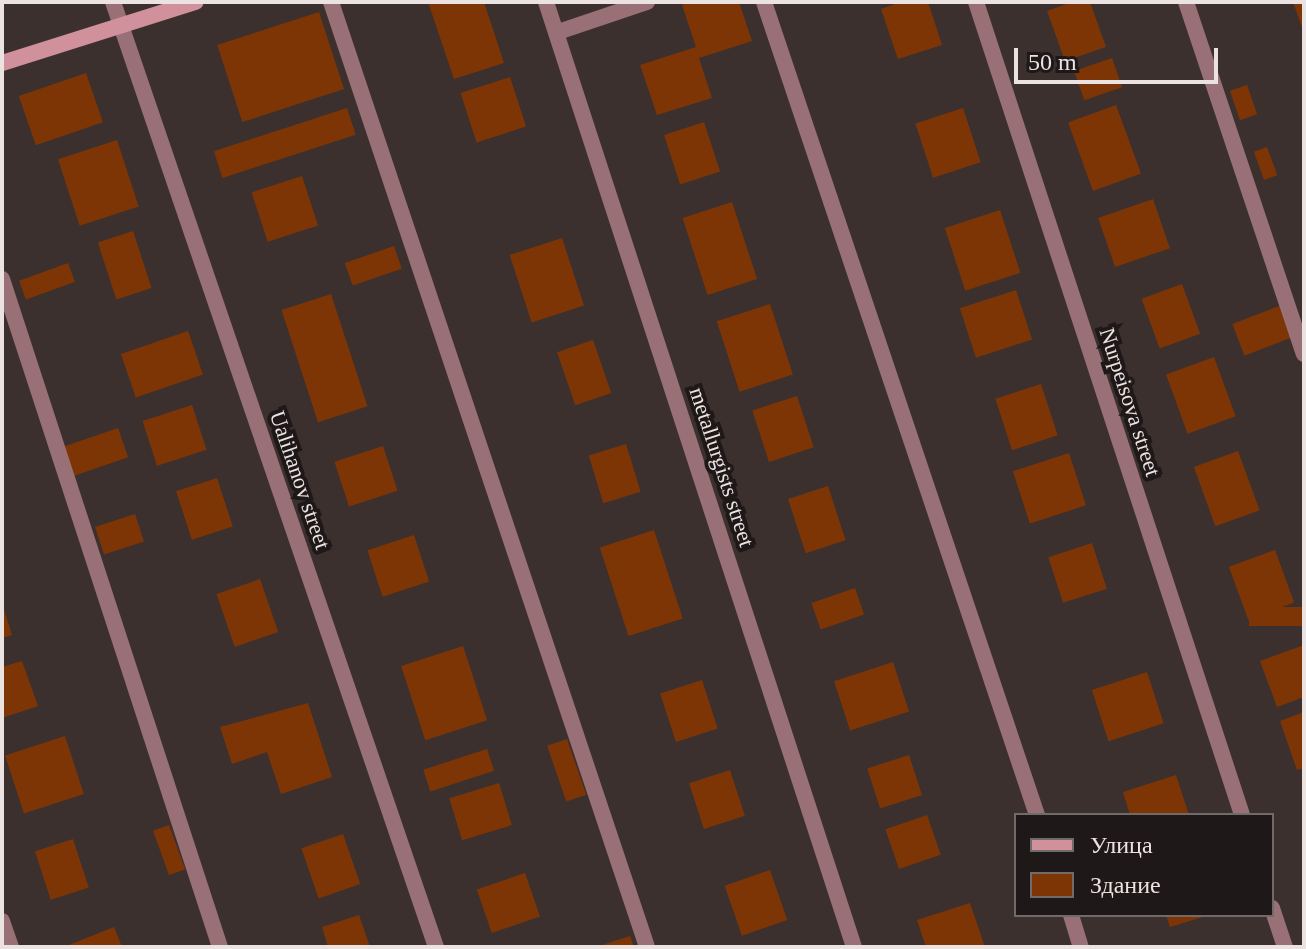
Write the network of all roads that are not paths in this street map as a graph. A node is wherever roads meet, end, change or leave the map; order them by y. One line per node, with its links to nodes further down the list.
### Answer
1 (113, 2): 9 (street, Ualihanov street)
2 (196, 2): 9 (main road)
3 (331, 2): 22 (street)
4 (546, 2): 10 (street, metallurgists street)
5 (647, 2): 10 (street)
6 (764, 2): 14 (street)
7 (976, 2): 15 (street, Nurpeisova street)
8 (1186, 2): 13 (street)
9 (122, 26): 11 (main road); 21 (street, Ualihanov street)
10 (558, 32): 23 (street, metallurgists street)
11 (2, 63)
12 (2, 279): 20 (street)
13 (1304, 354)
14 (1036, 813)
15 (1241, 813)
16 (1274, 914): 25 (street)
17 (1072, 917): 24 (street)
18 (2, 921): 19 (street)
19 (11, 947)
20 (220, 947)
21 (436, 947)
22 (647, 947)
23 (854, 947)
24 (1081, 947)
25 (1285, 947)

